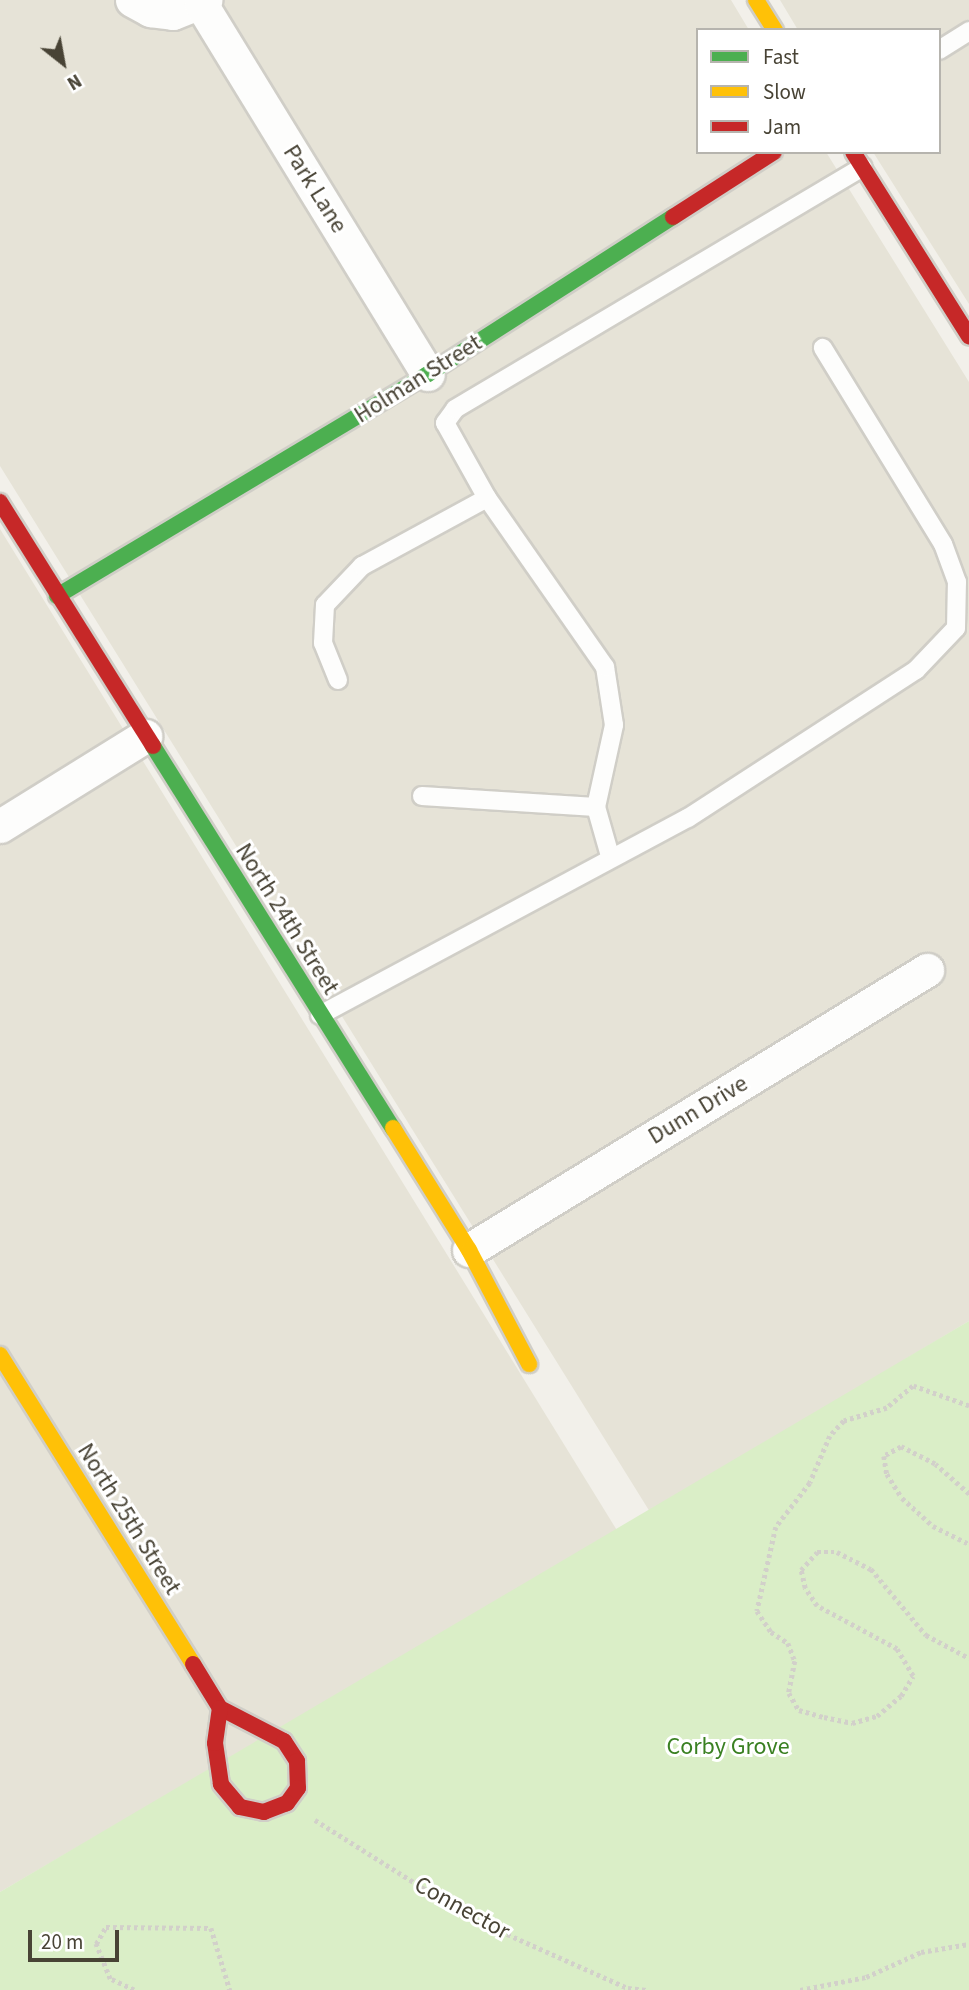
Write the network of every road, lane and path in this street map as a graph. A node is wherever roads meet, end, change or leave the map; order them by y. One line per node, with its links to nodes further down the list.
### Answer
1 (132, 0): 3 (street, Park Lane)
2 (755, 0): 4 (street)
3 (204, 2): 11 (street, Park Lane)
4 (774, 28)
5 (969, 31): 6 (lane)
6 (941, 49)
7 (771, 154): 11 (street, Holman Street)
8 (857, 160): 9 (street); 12 (lane)
9 (967, 327)
10 (823, 348): 20 (lane)
11 (428, 374): 14 (street, Holman Street)
12 (487, 498): 15 (lane); 18 (lane)
13 (0, 502): 14 (street, North 24th Street)
14 (57, 596): 16 (street, North 24th Street)
15 (338, 680)
16 (145, 736): 19 (street); 22 (street, North 24th Street)
17 (422, 796): 18 (lane)
18 (596, 807): 20 (lane)
19 (0, 827)
20 (610, 856): 22 (lane)
21 (927, 970): 23 (street, Dunn Drive)
22 (320, 1015): 23 (street, North 24th Street)
23 (469, 1250): 25 (street, North 24th Street)
24 (0, 1355): 30 (street, North 25th Street)
25 (528, 1364)
26 (969, 1406): 29 (path)
27 (969, 1494): 28 (path)
28 (969, 1544)
29 (969, 1658)
30 (220, 1708): 31 (street); 31 (street)
31 (287, 1803): 35 (path, Connector)
32 (969, 1944): 36 (path)
33 (134, 1990): 34 (path)
34 (230, 1990)
35 (647, 1990)
36 (800, 1990)

